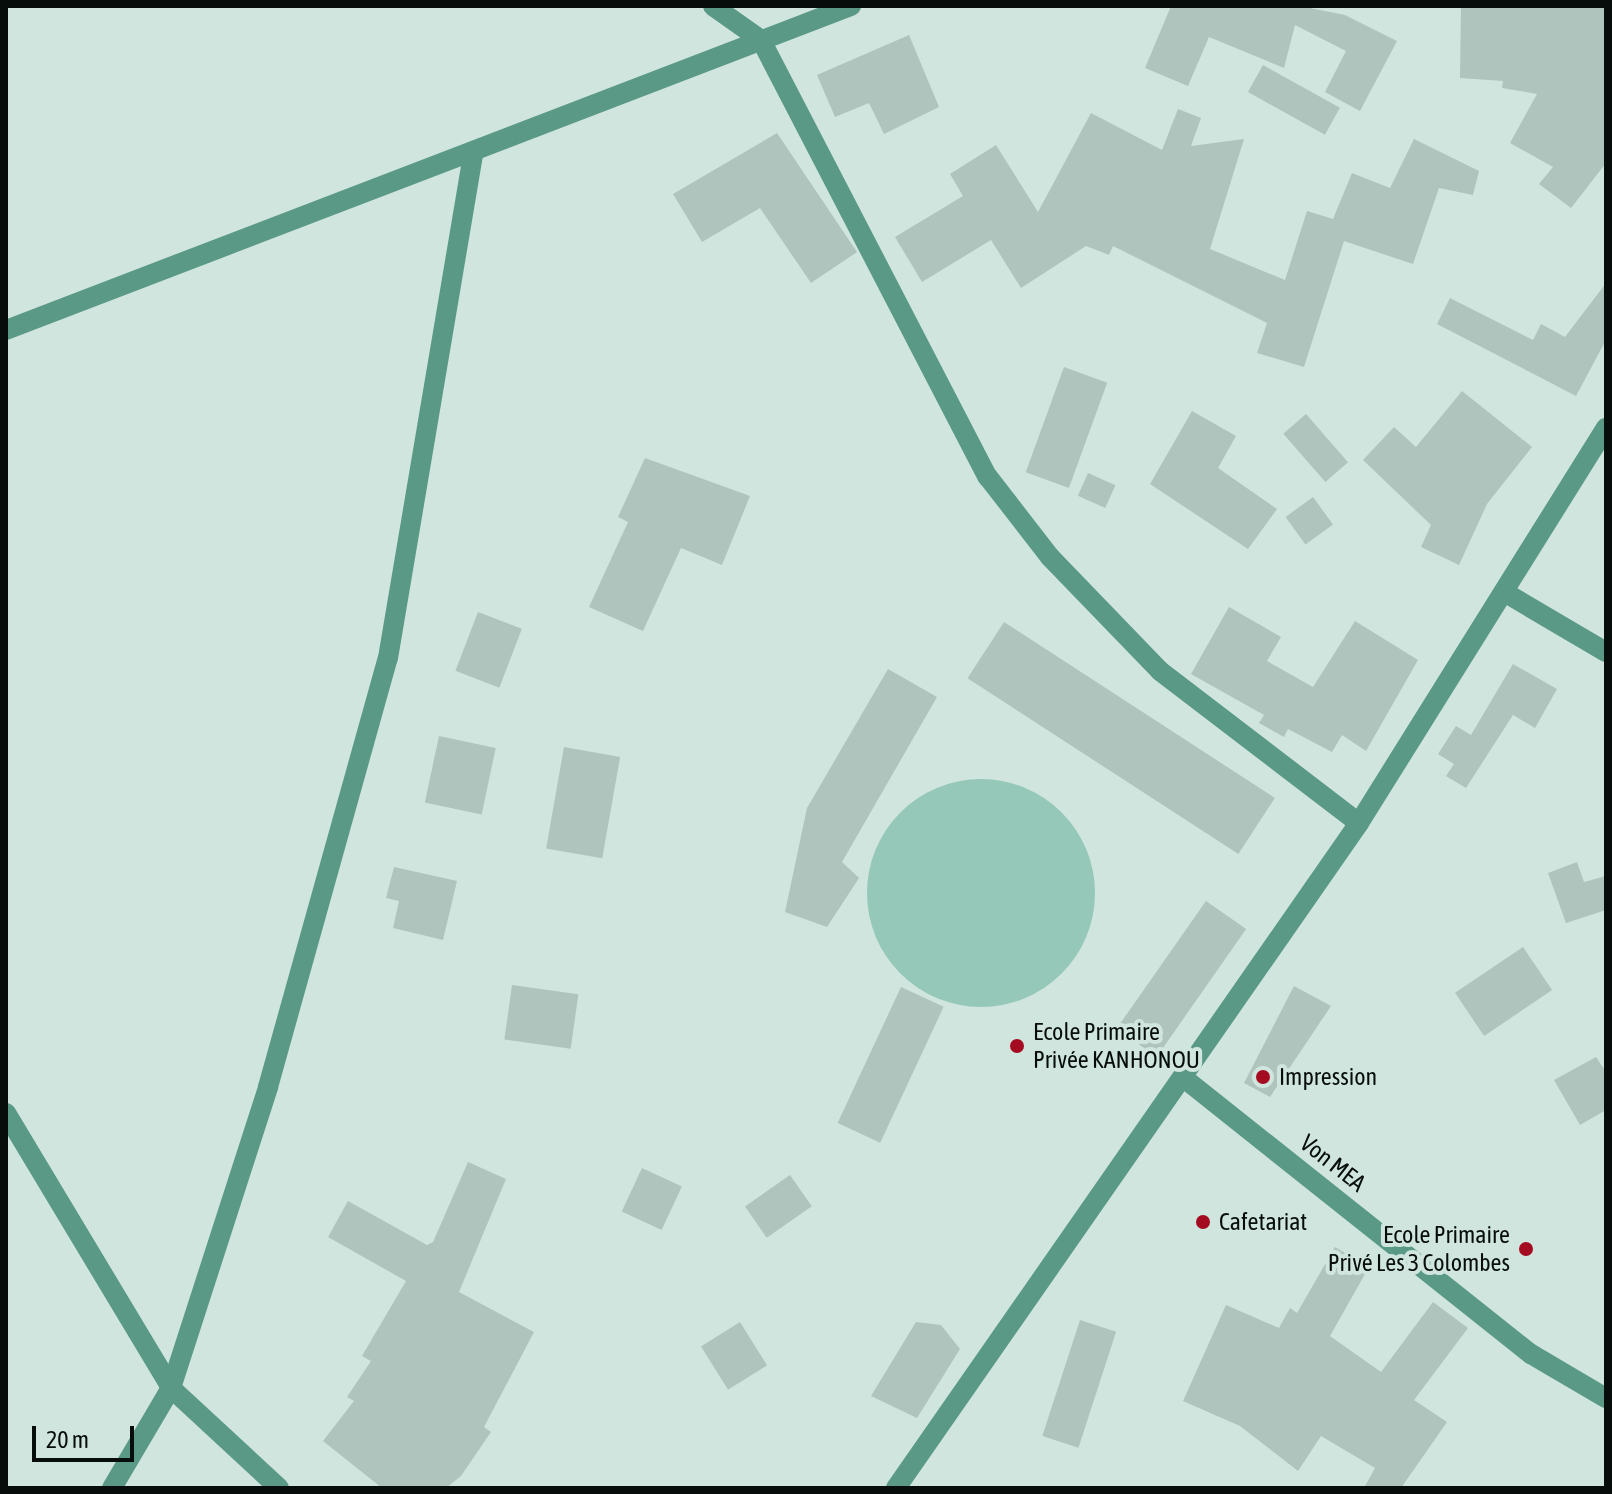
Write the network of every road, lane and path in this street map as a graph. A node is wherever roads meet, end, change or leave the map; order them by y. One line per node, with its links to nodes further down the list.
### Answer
1 (713, 6): 3 (street)
2 (851, 6): 3 (street)
3 (761, 40): 4 (street); 9 (street)
4 (473, 155): 5 (street); 12 (street)
5 (6, 330)
6 (1606, 428): 7 (street)
7 (1504, 592): 8 (street); 9 (street)
8 (1606, 652)
9 (1359, 823): 10 (street)
10 (1185, 1079): 13 (street, Von MEA); 16 (street)
11 (6, 1113): 12 (street)
12 (171, 1388): 14 (street); 15 (street)
13 (1606, 1398)
14 (112, 1488)
15 (279, 1488)
16 (896, 1488)

